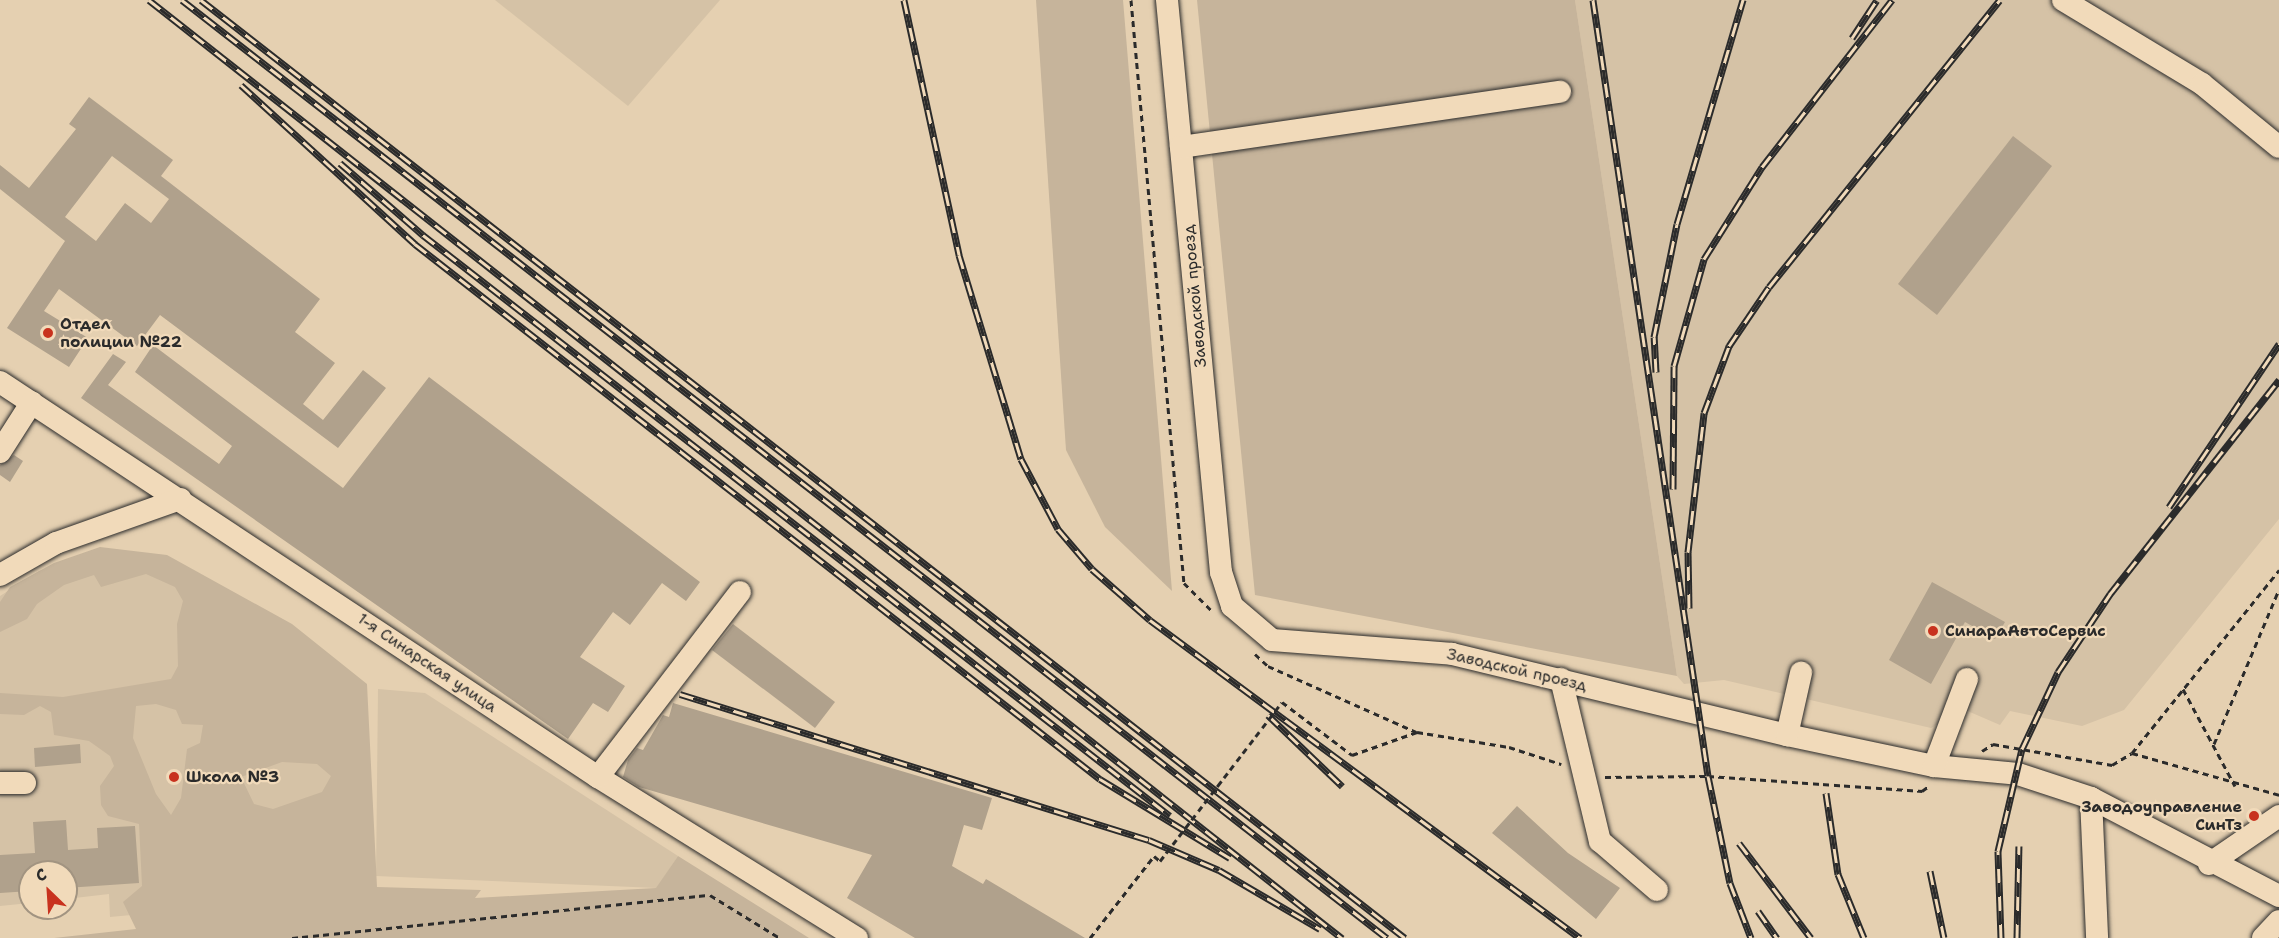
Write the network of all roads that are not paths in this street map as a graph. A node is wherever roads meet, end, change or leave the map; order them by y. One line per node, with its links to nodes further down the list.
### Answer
1 (1167, 0): 4 (street, Заводской проезд)
2 (2063, 0): 5 (street)
3 (1560, 92): 4 (street)
4 (1181, 147): 13 (street, Заводской проезд)
5 (2279, 147)
6 (0, 382): 7 (street, 1-я Синарская улица)
7 (32, 402): 8 (street); 9 (street, 1-я Синарская улица)
8 (0, 452)
9 (180, 499): 10 (street); 17 (street, 1-я Синарская улица)
10 (0, 576)
11 (740, 592): 17 (street)
12 (1801, 673): 15 (street)
13 (1561, 679): 15 (street, Заводской проезд); 24 (street)
14 (1967, 679): 16 (street)
15 (1787, 735): 16 (street, Заводской проезд)
16 (1934, 766): 20 (street, Заводской проезд)
17 (598, 777): 26 (street, 1-я Синарская улица)
18 (0, 783): 19 (street)
19 (25, 783)
20 (2091, 798): 22 (street, Заводской проезд); 27 (street)
21 (2279, 816): 22 (street)
22 (2210, 864): 23 (street, Заводской проезд)
23 (2275, 889)
24 (1657, 890)
25 (2279, 921): 28 (street)
26 (857, 938)
27 (2097, 938)
28 (2263, 938)

